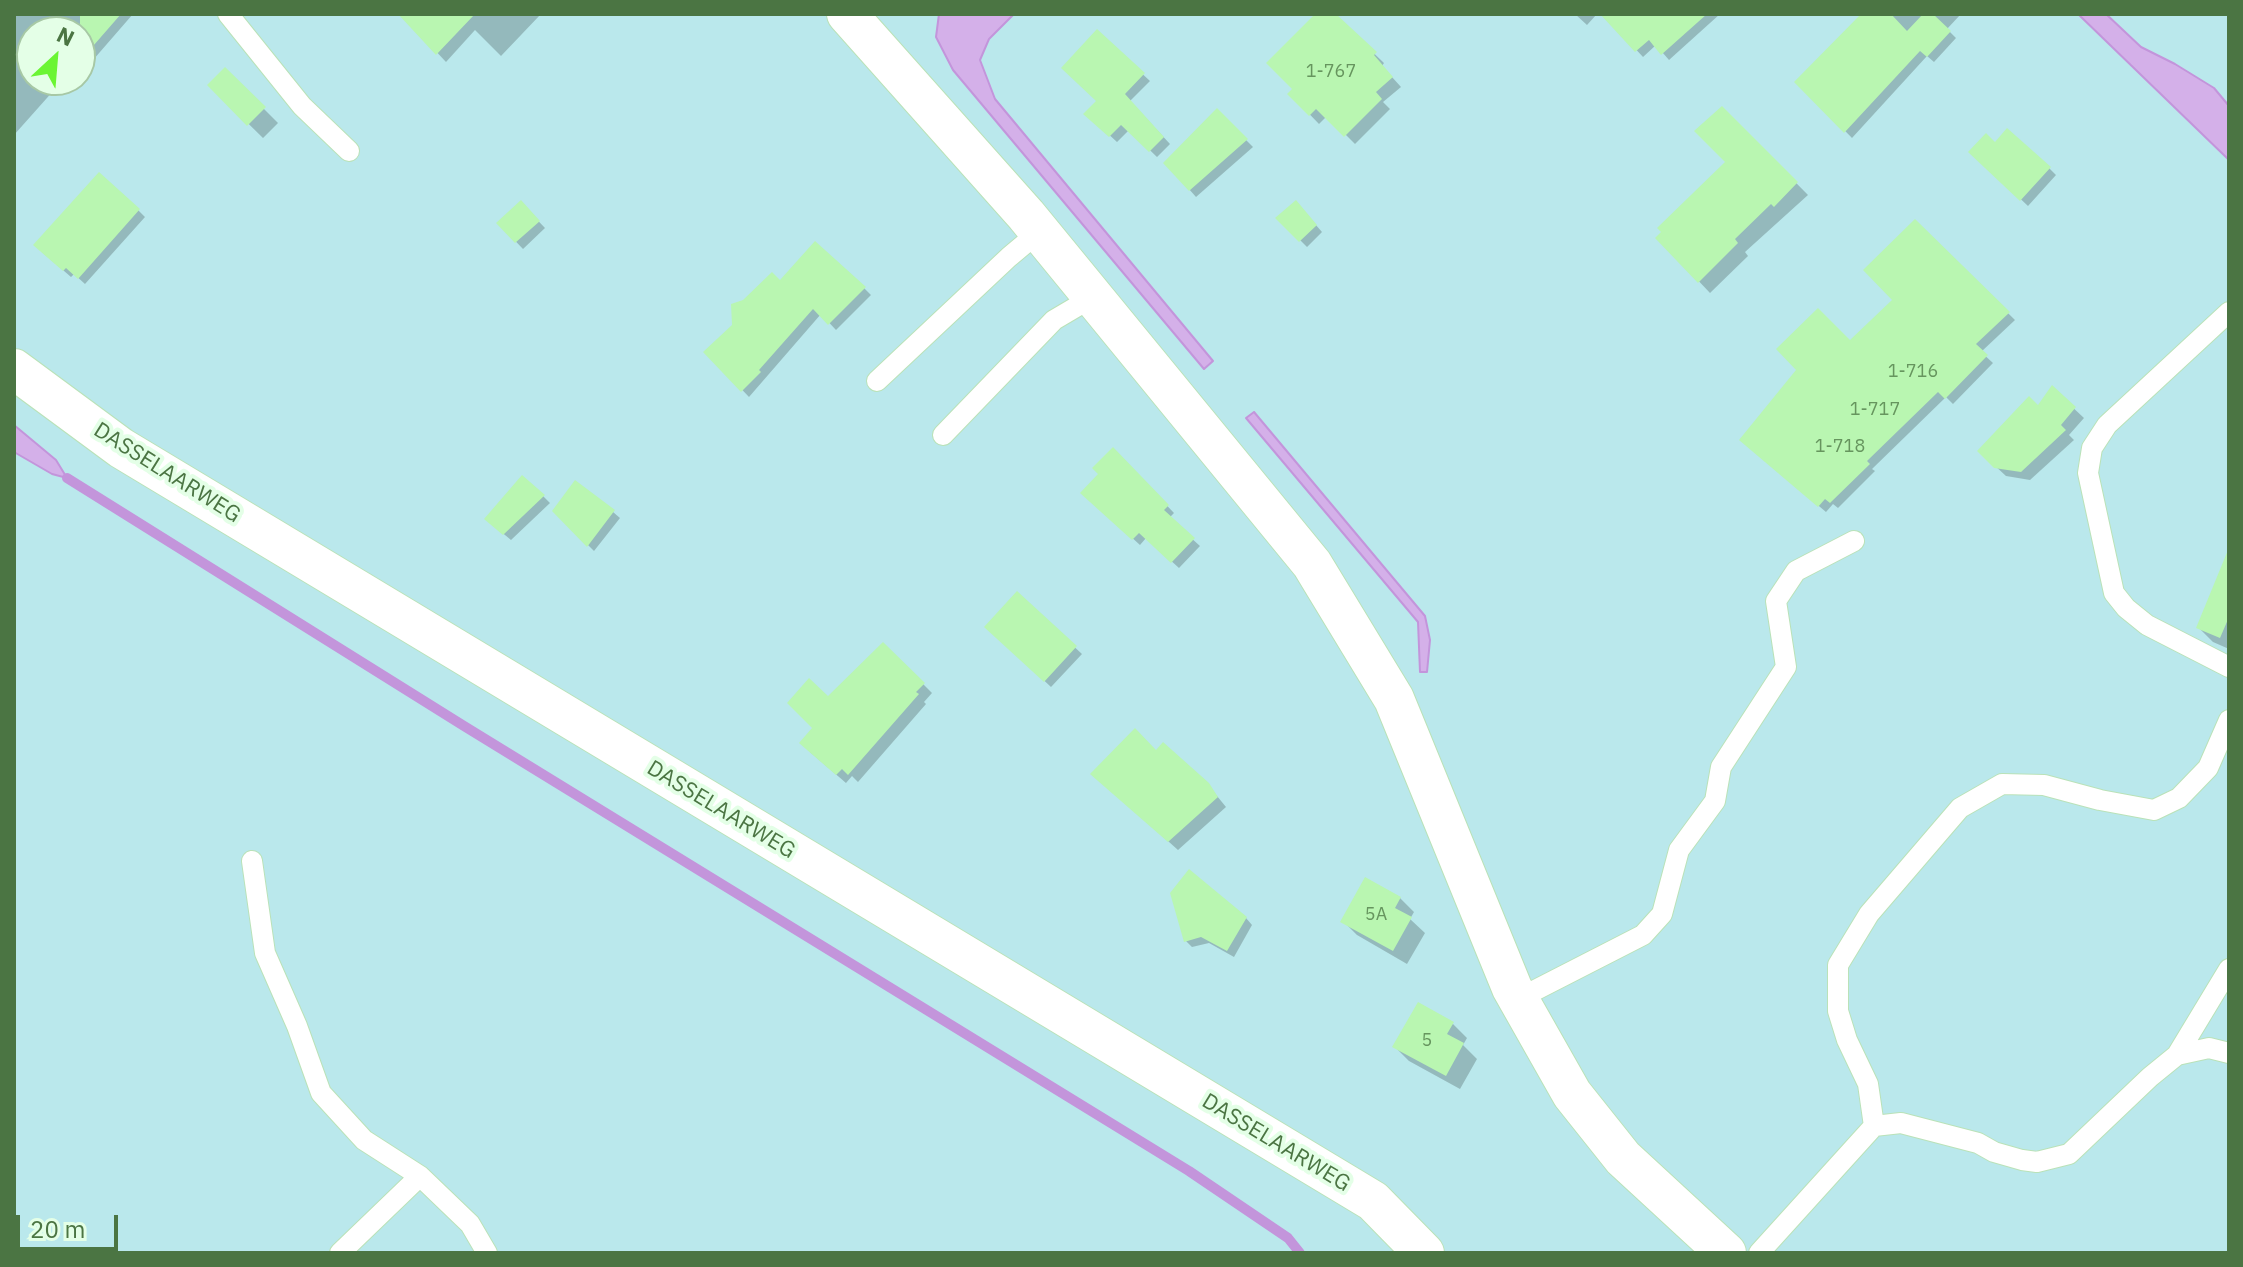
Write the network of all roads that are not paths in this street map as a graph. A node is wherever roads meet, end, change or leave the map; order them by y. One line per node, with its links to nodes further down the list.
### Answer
1 (228, 14): 3 (lane)
2 (847, 14): 4 (street)
3 (349, 151)
4 (1040, 231): 5 (street); 8 (lane)
5 (1093, 297): 9 (lane); 15 (street)
6 (2229, 312): 11 (lane)
7 (14, 369): 22 (street, DASSELAARWEG)
8 (877, 381)
9 (943, 435)
10 (1854, 541): 15 (lane)
11 (2229, 667)
12 (2229, 720): 18 (lane)
13 (252, 861): 19 (lane)
14 (2229, 969): 17 (lane)
15 (1518, 999): 23 (street)
16 (2229, 1053): 17 (lane)
17 (2177, 1055): 18 (lane)
18 (1874, 1126): 24 (lane)
19 (420, 1176): 20 (lane); 21 (lane)
20 (340, 1253)
21 (487, 1253)
22 (1424, 1253)
23 (1726, 1253)
24 (1759, 1253)

